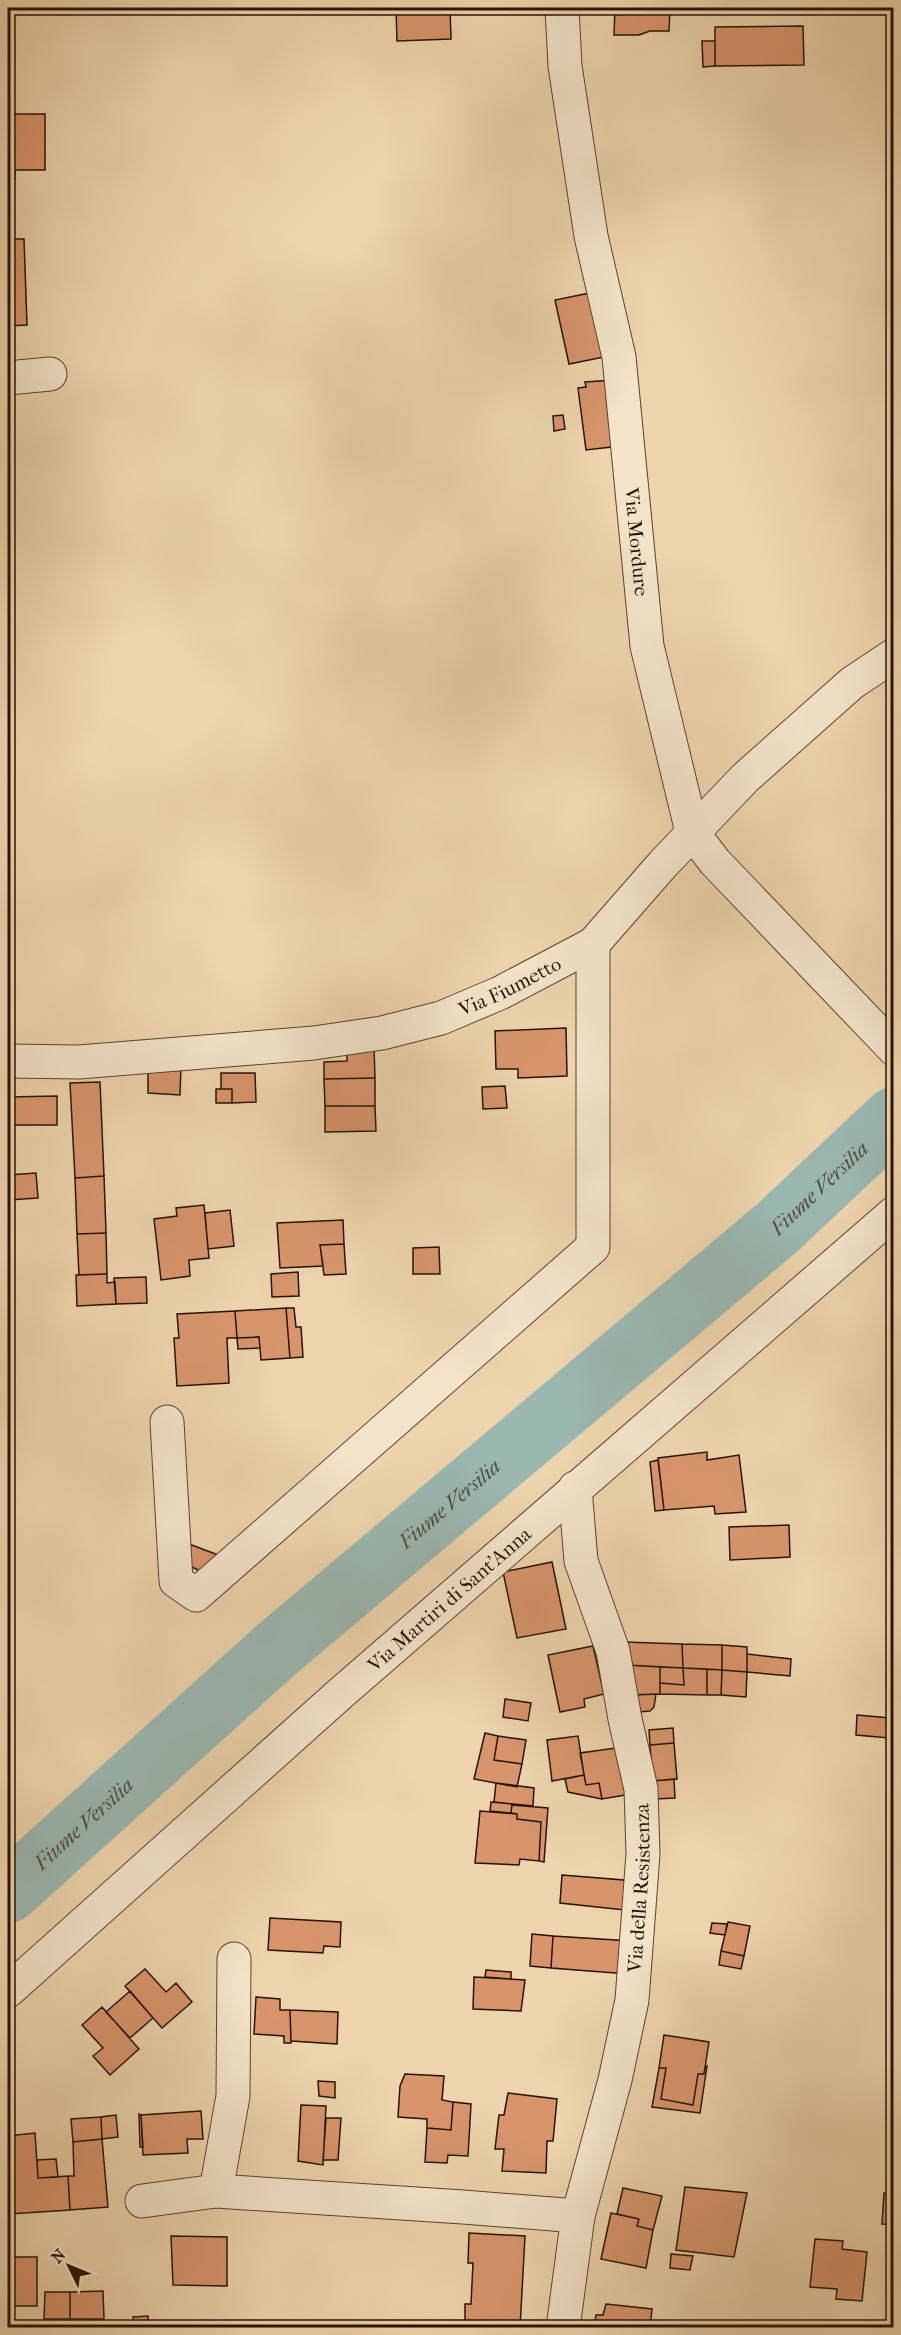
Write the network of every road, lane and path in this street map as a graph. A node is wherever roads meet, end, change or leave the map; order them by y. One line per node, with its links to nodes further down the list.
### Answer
1 (562, 8): 5 (street, Via Mordure)
2 (50, 374): 3 (street)
3 (8, 378)
4 (894, 655): 5 (street, Via Fiumetto)
5 (692, 832): 6 (street, Via Fiumetto); 7 (street, Via Mordure)
6 (593, 944): 8 (street, Via Fiumetto); 10 (street)
7 (894, 1049)
8 (8, 1061)
9 (894, 1213): 11 (street, Via Martiri di Sant'Anna)
10 (166, 1422)
11 (575, 1488): 13 (street, Via Martiri di Sant'Anna); 16 (street, Via della Resistenza)
12 (234, 1959): 14 (street)
13 (8, 1991)
14 (216, 2191): 15 (street); 16 (street)
15 (142, 2201)
16 (578, 2216): 17 (street, Via della Resistenza)
17 (563, 2328)

